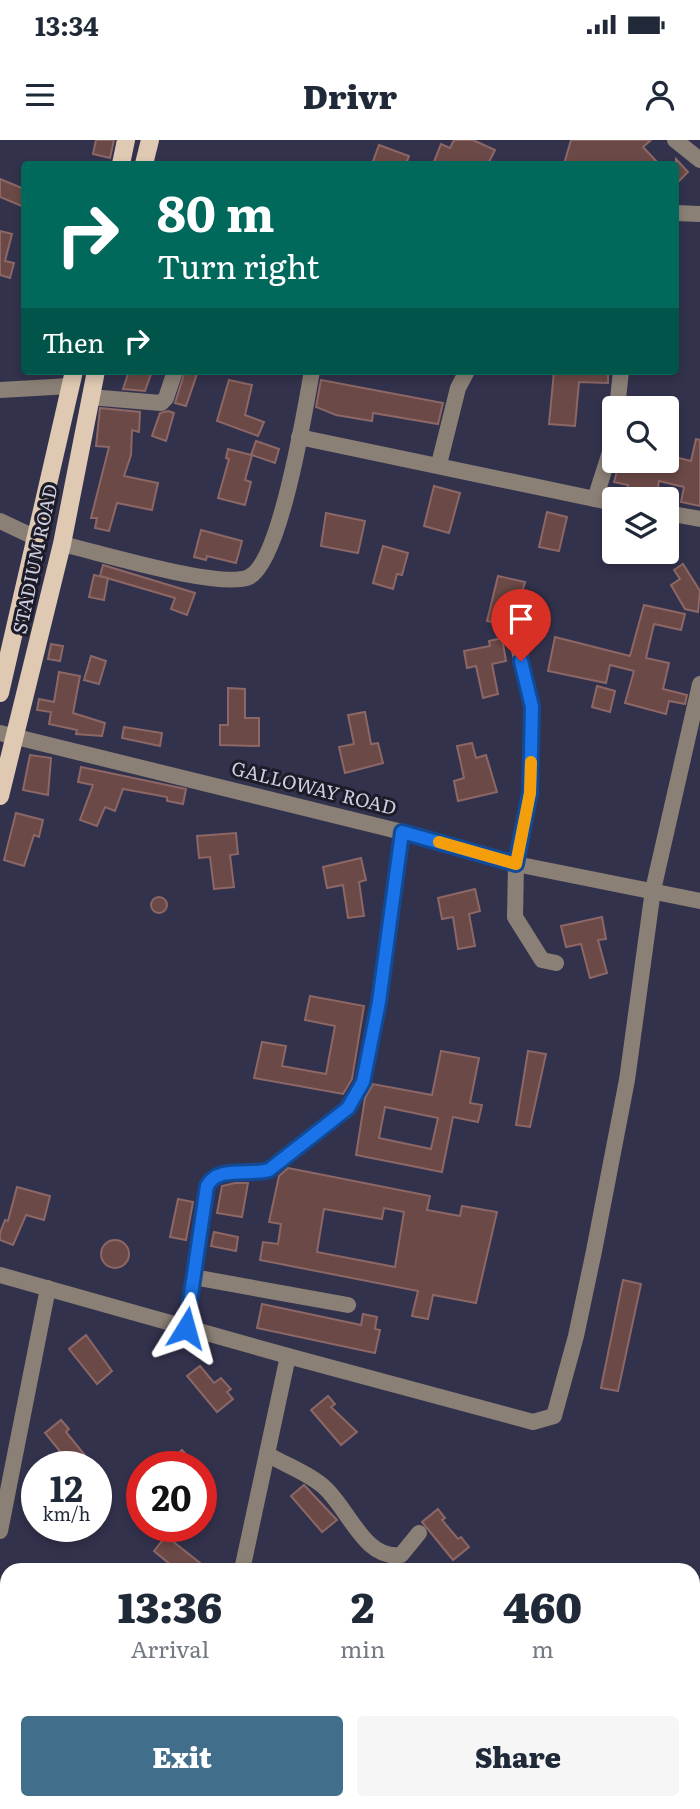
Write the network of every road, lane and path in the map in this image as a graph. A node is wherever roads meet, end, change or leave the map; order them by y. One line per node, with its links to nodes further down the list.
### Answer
1 (126, 140): 5 (main road)
2 (150, 140): 6 (main road)
3 (674, 140): 4 (street)
4 (700, 160)
5 (122, 161)
6 (145, 161)
7 (679, 213): 8 (street)
8 (700, 215)
9 (95, 375): 17 (main road, STADIUM ROAD)
10 (174, 375): 17 (street)
11 (311, 375): 18 (street)
12 (465, 375): 19 (street)
13 (621, 375): 16 (street)
14 (72, 378): 15 (street); 26 (main road, STADIUM ROAD)
15 (0, 390)
16 (618, 396)
17 (90, 397): 27 (main road, STADIUM ROAD)
18 (299, 437): 19 (street); 27 (street)
19 (439, 464): 21 (street)
20 (603, 473): 21 (street)
21 (595, 499): 22 (street)
22 (602, 500)
23 (679, 515): 24 (street)
24 (700, 519)
25 (0, 521): 26 (street)
26 (34, 537): 30 (main road, STADIUM ROAD)
27 (62, 544): 32 (main road, STADIUM ROAD)
28 (516, 638): 35 (street)
29 (700, 684): 31 (street)
30 (0, 691)
31 (696, 719): 36 (street)
32 (8, 734): 33 (main road, STADIUM ROAD); 34 (street, GALLOWAY ROAD)
33 (0, 796)
34 (402, 832): 35 (street, GALLOWAY ROAD); 40 (street)
35 (516, 864): 36 (street, GALLOWAY ROAD); 38 (street)
36 (653, 890): 37 (street, GALLOWAY ROAD); 44 (street)
37 (700, 901)
38 (556, 963)
39 (0, 1275): 41 (street)
40 (193, 1278): 42 (street); 43 (street)
41 (48, 1288): 43 (street); 46 (street)
42 (348, 1304)
43 (186, 1328): 44 (street)
44 (288, 1356): 45 (street)
45 (267, 1454): 47 (street); 48 (street)
46 (0, 1531)
47 (419, 1533)
48 (244, 1563)

